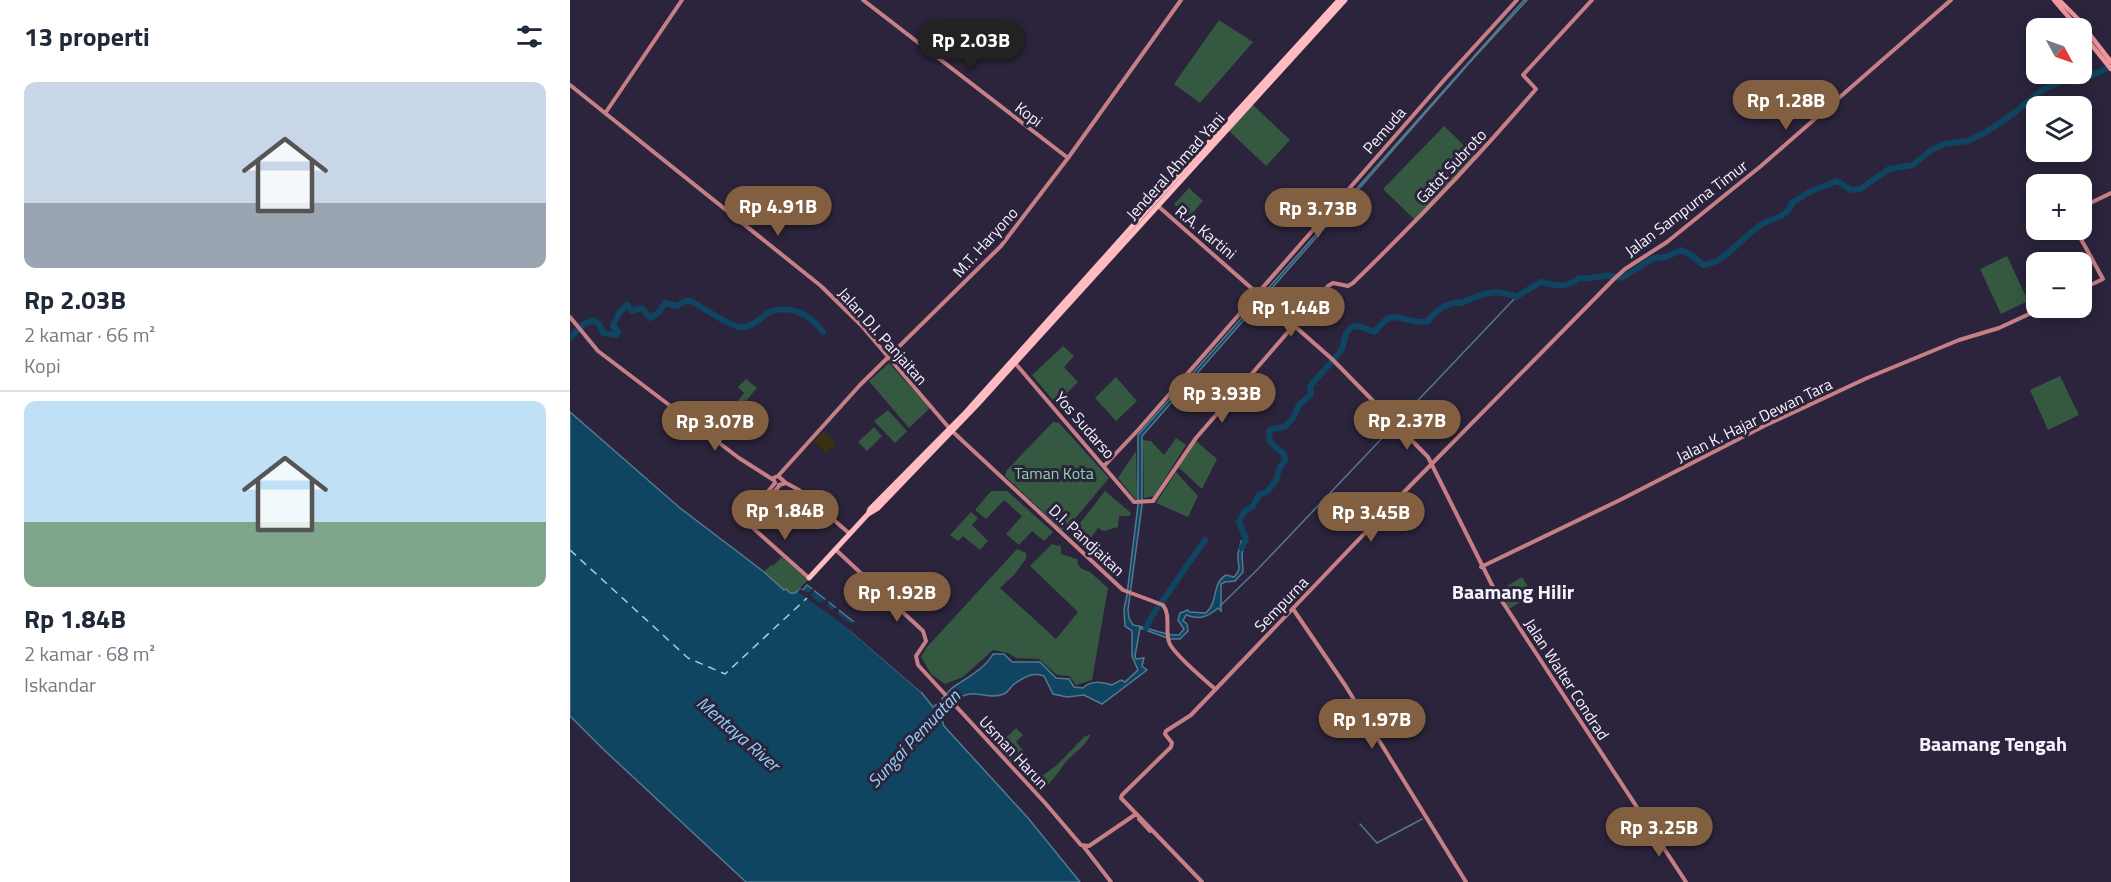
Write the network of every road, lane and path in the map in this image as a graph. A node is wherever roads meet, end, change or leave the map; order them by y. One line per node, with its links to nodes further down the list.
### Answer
1 (682, 0): 17 (street)
2 (862, 0): 18 (street, Kopi)
3 (1181, 0): 18 (street, M.T. Haryono)
4 (1339, 0): 29 (highway, Jenderal Ahmad Yani)
5 (1345, 0): 21 (highway, Jenderal Ahmad Yani)
6 (1518, 0): 25 (street, Pemuda)
7 (1592, 0): 28 (street, Gatot Subroto)
8 (1951, 0): 23 (street, Jalan Sampurna Timur)
9 (2054, 0): 11 (main road)
10 (2059, 0): 13 (main road)
11 (2069, 18)
12 (2092, 43): 13 (main road)
13 (2101, 52): 14 (main road)
14 (2109, 61): 15 (main road)
15 (2111, 69)
16 (570, 85): 17 (street, Jalan D.I. Panjaitan)
17 (606, 112): 30 (street, Jalan D.I. Panjaitan)
18 (1068, 158): 30 (street, M.T. Haryono)
19 (2111, 193): 20 (street)
20 (2092, 202)
21 (1157, 206): 25 (street, R.A. Kartini); 29 (highway, Jenderal Ahmad Yani)
22 (2092, 259): 24 (street)
23 (1625, 269): 34 (street, Sempurna)
24 (2092, 284)
25 (1258, 294): 28 (street, R.A. Kartini); 35 (street, Pemuda)
26 (2026, 315): 42 (street, Jalan K. Hajar Dewan Tara)
27 (570, 317): 37 (street)
28 (1293, 325): 32 (street, R.A. Kartini); 39 (street, Gatot Subroto)
29 (1022, 352): 31 (highway)
30 (888, 357): 33 (street, Jalan D.I. Panjaitan); 36 (street, M.T. Haryono)
31 (1013, 361): 33 (highway); 33 (highway); 35 (street, Yos Sudarso)
32 (1395, 424): 34 (street, Jalan Walter Condrad)
33 (951, 430): 40 (highway); 45 (street, D.I. Pandjaitan)
34 (1433, 465): 42 (street, Jalan Walter Condrad); 44 (street, Sempurna)
35 (1104, 466): 39 (street, Yos Sudarso)
36 (778, 476): 37 (street); 38 (street)
37 (776, 483): 38 (street); 43 (street)
38 (786, 483): 40 (street)
39 (1137, 503)
40 (850, 534): 41 (highway)
41 (835, 549): 43 (highway); 47 (street, Usman Harun)
42 (1481, 567): 51 (street, Jalan Walter Condrad)
43 (809, 578)
44 (1293, 609): 45 (street, Sempurna); 50 (street)
45 (1215, 689): 46 (street, Sempurna)
46 (1135, 813): 47 (street); 49 (street)
47 (1083, 846): 48 (street, Usman Harun)
48 (1111, 882)
49 (1201, 882)
50 (1466, 882)
51 (1686, 882)

